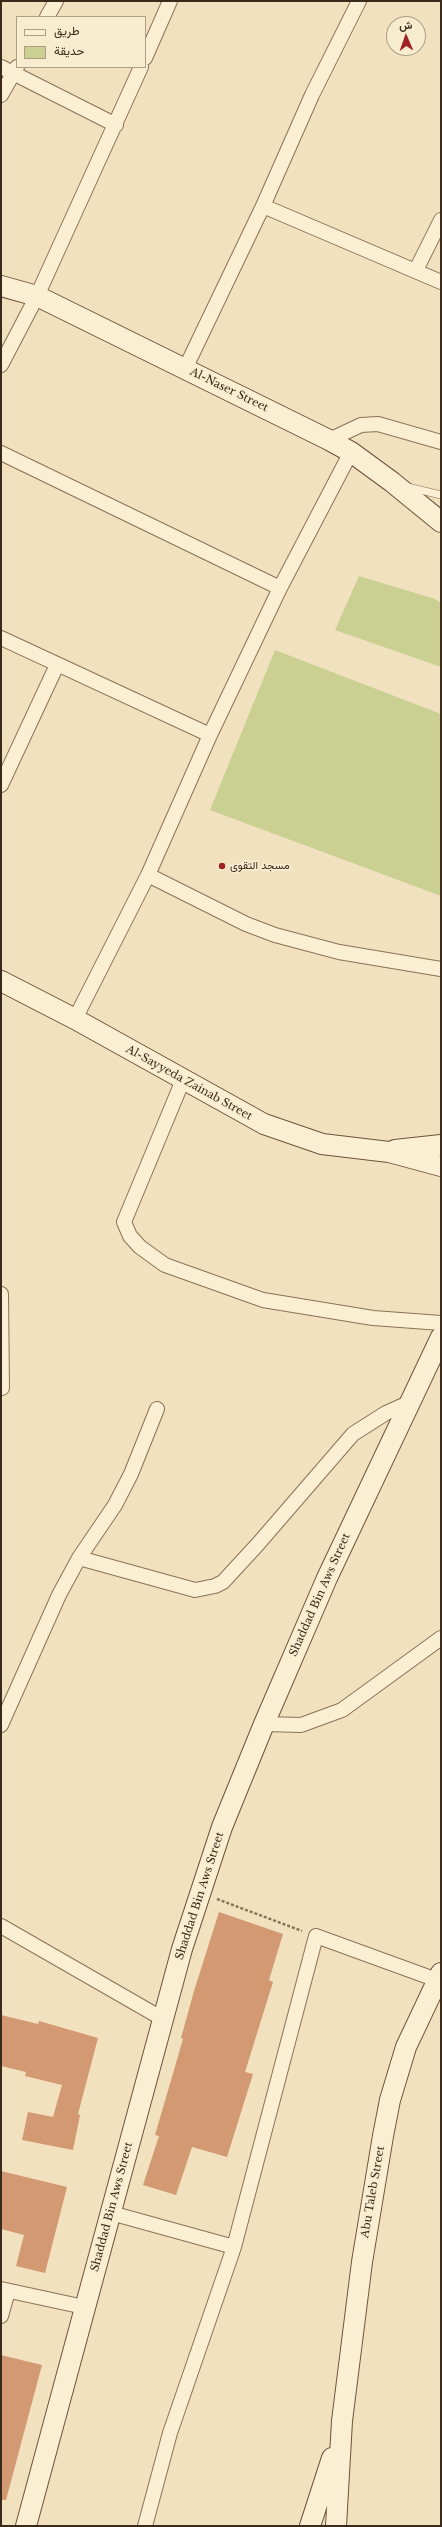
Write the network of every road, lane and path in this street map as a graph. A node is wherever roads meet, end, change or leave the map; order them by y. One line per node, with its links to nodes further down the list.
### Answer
1 (56, 1): 4 (street)
2 (170, 1): 5 (street)
3 (358, 1): 10 (street)
4 (47, 16)
5 (146, 56)
6 (141, 68): 9 (street)
7 (11, 69): 8 (street); 9 (street)
8 (1, 95)
9 (116, 125): 15 (street)
10 (263, 206): 12 (street); 17 (street)
11 (441, 220): 12 (street)
12 (416, 270): 13 (street)
13 (441, 282)
14 (1, 286): 15 (street, Al-Naser Street)
15 (37, 296): 16 (street); 17 (street, Al-Naser Street)
16 (1, 365)
17 (185, 369): 18 (street, Al-Naser Street)
18 (329, 440): 19 (street); 20 (street, Al-Naser Street)
19 (441, 442)
20 (351, 452): 22 (street, Al-Naser Street); 25 (street)
21 (1, 453): 25 (street)
22 (392, 482): 23 (lane); 24 (street, Al-Naser Street)
23 (441, 495)
24 (441, 522)
25 (280, 588): 28 (street)
26 (1, 638): 27 (street)
27 (57, 665): 28 (street); 29 (street)
28 (210, 735): 30 (street)
29 (1, 785)
30 (148, 875): 31 (street); 33 (street)
31 (441, 969)
32 (1, 981): 33 (street, Al-Sayyeda Zainab Street)
33 (75, 1019): 34 (street, Al-Sayyeda Zainab Street)
34 (182, 1080): 36 (street, Al-Sayyeda Zainab Street); 39 (street)
35 (439, 1144): 36 (street, Al-Sayyeda Zainab Street)
36 (389, 1152): 37 (street, Al-Sayyeda Zainab Street)
37 (441, 1166)
38 (1, 1294): 41 (street)
39 (441, 1322)
40 (441, 1336): 42 (street, Shaddad Bin Aws Street)
41 (2, 1388)
42 (408, 1403): 44 (street); 46 (street, Shaddad Bin Aws Street)
43 (157, 1409): 44 (street)
44 (79, 1558): 47 (street)
45 (441, 1638): 46 (street)
46 (264, 1724): 48 (street, Shaddad Bin Aws Street)
47 (1, 1725)
48 (199, 1892): 50 (path); 52 (street, Shaddad Bin Aws Street)
49 (1, 1926): 52 (street)
50 (316, 1936): 51 (street); 54 (street)
51 (439, 1977): 58 (street, Abu Taleb Street)
52 (163, 2019): 53 (street, Shaddad Bin Aws Street)
53 (111, 2213): 54 (street); 56 (street, Shaddad Bin Aws Street)
54 (234, 2247): 62 (street)
55 (4, 2290): 56 (street); 57 (street)
56 (84, 2307): 59 (street, Shaddad Bin Aws Street)
57 (1, 2316)
58 (342, 2421): 63 (street, Abu Taleb Street); 64 (street, Abu Taleb Street)
59 (39, 2483): 60 (street, Shaddad Bin Aws Street); 61 (street, Shaddad Bin Aws Street)
60 (26, 2526)
61 (34, 2526)
62 (145, 2526)
63 (310, 2526)
64 (336, 2526)

